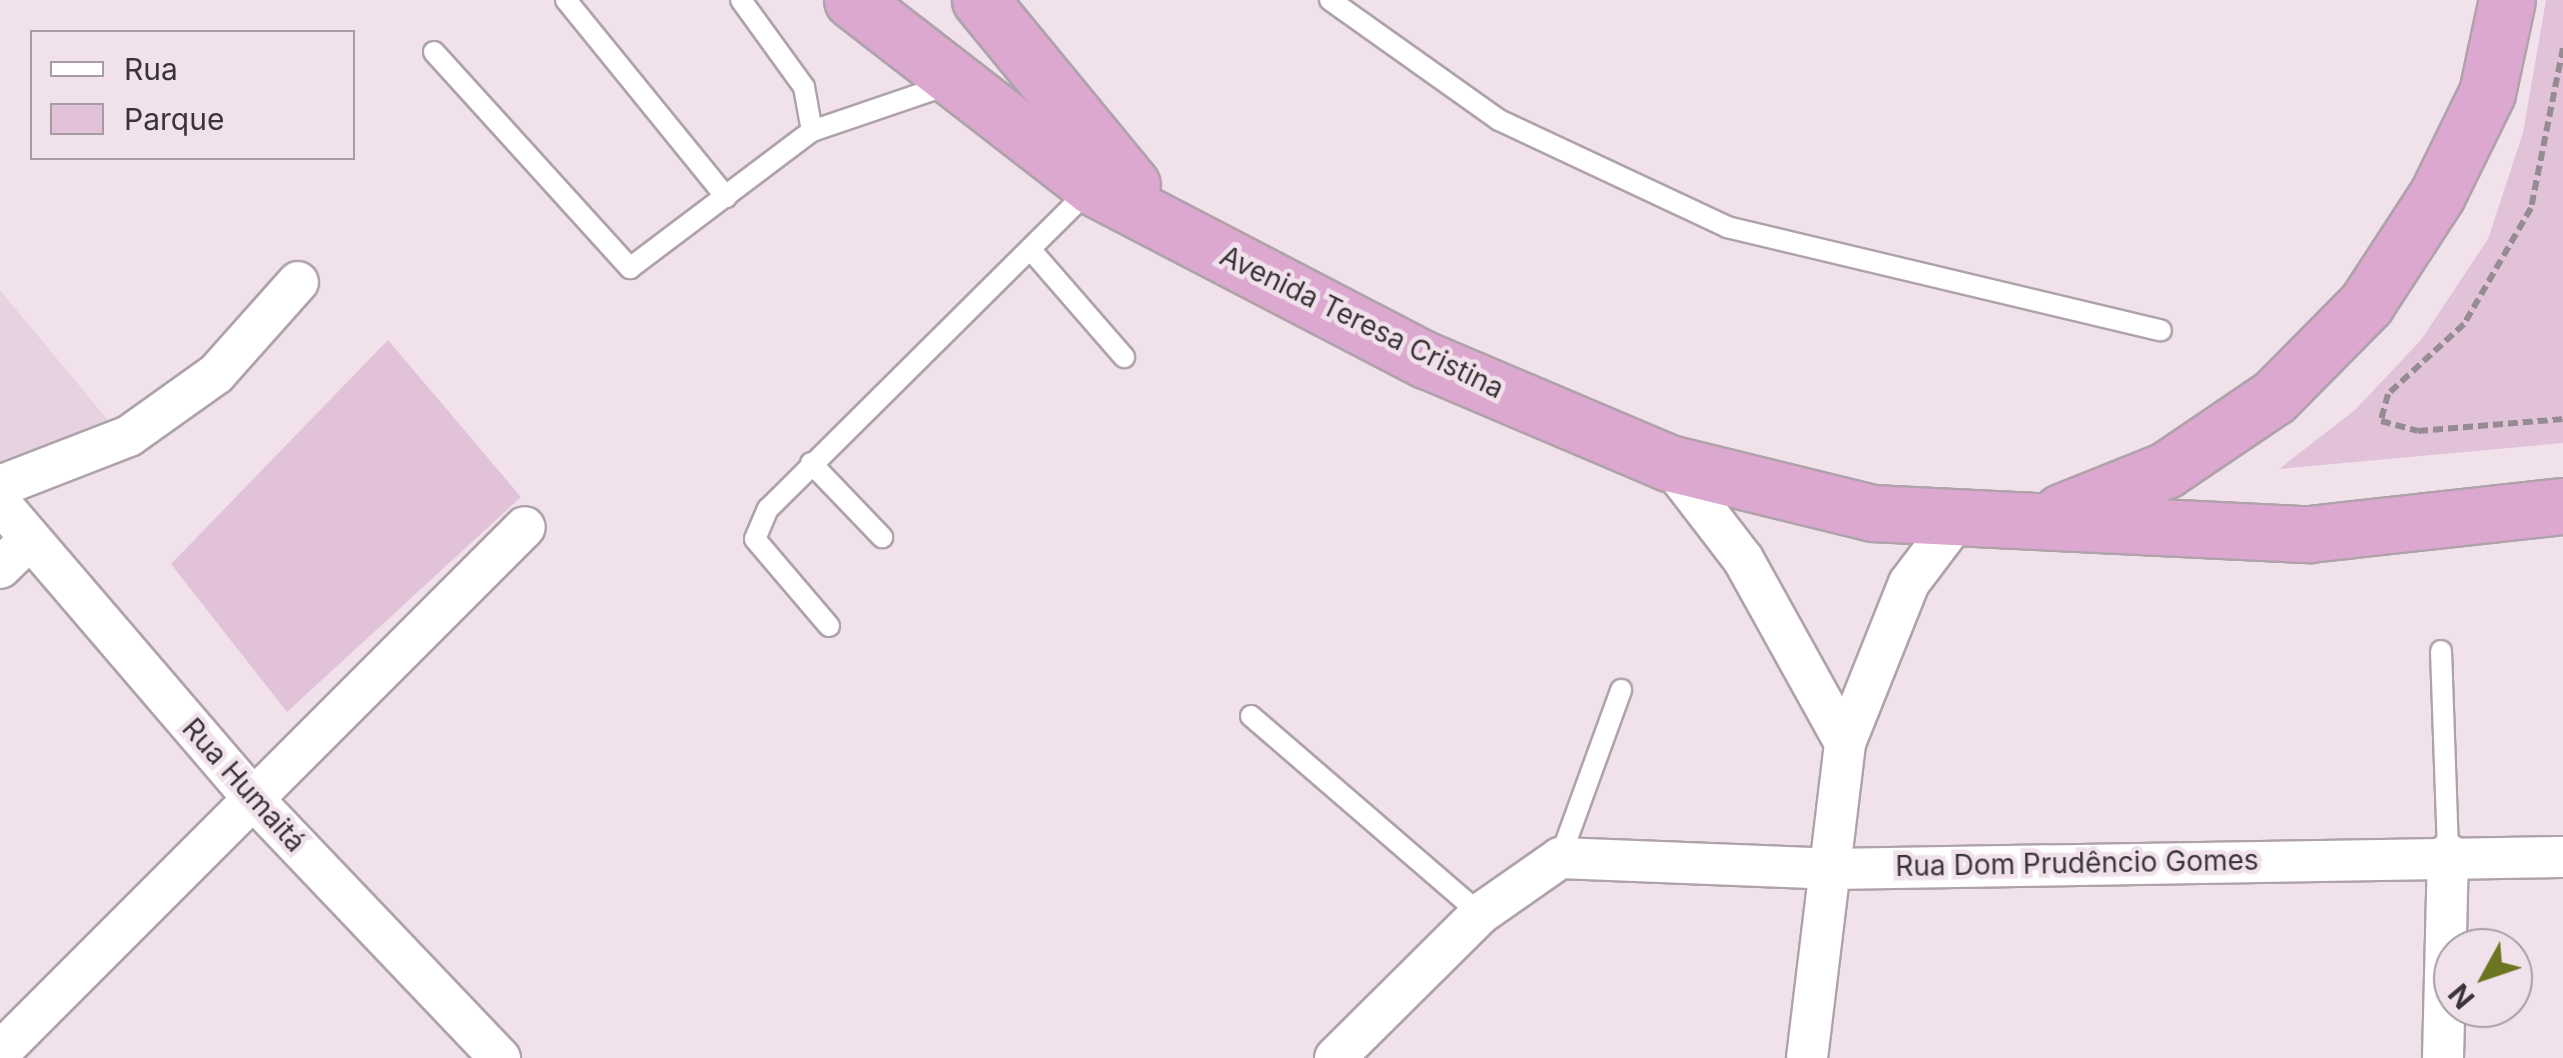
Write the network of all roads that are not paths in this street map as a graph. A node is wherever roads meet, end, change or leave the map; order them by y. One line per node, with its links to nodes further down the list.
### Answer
1 (566, 0): 11 (lane)
2 (741, 0): 9 (lane)
3 (852, 0): 8 (highway, Avenida Teresa Cristina)
4 (980, 0): 12 (highway)
5 (1330, 0): 15 (lane)
6 (2508, 0): 23 (highway)
7 (434, 52): 11 (lane)
8 (958, 82): 9 (lane); 10 (highway, Avenida Teresa Cristina)
9 (812, 132): 11 (lane)
10 (1092, 187): 12 (highway, Avenida Teresa Cristina); 13 (lane)
11 (726, 197)
12 (1167, 224): 18 (highway, Avenida Teresa Cristina)
13 (1030, 250): 16 (lane); 17 (lane)
14 (298, 282): 19 (street)
15 (2161, 330)
16 (1124, 356)
17 (810, 463): 25 (lane); 28 (lane)
18 (1668, 463): 22 (highway, Avenida Teresa Cristina); 32 (street)
19 (0, 486)
20 (0, 503): 26 (street, Rua Humaitá)
21 (2563, 506): 23 (highway, Avenida Teresa Cristina)
22 (1959, 517): 23 (highway, Avenida Teresa Cristina); 32 (street)
23 (2044, 518)
24 (525, 528): 33 (street)
25 (882, 536)
26 (30, 540): 27 (street); 33 (street, Rua Humaitá)
27 (0, 568)
28 (829, 626)
29 (2442, 651): 34 (lane)
30 (1621, 690): 36 (lane)
31 (1252, 716): 38 (lane)
32 (1845, 743): 37 (street)
33 (256, 802): 39 (street); 40 (street, Rua Humaitá)
34 (2448, 854): 35 (street, Rua Dom Prudêncio Gomes); 37 (street, Rua Dom Prudêncio Gomes); 43 (street)
35 (2563, 857)
36 (1575, 859): 37 (street, Rua Dom Prudêncio Gomes); 38 (street)
37 (1830, 868): 42 (street)
38 (1480, 914): 41 (street)
39 (0, 1052)
40 (500, 1058)
41 (1334, 1058)
42 (1806, 1058)
43 (2443, 1058)

